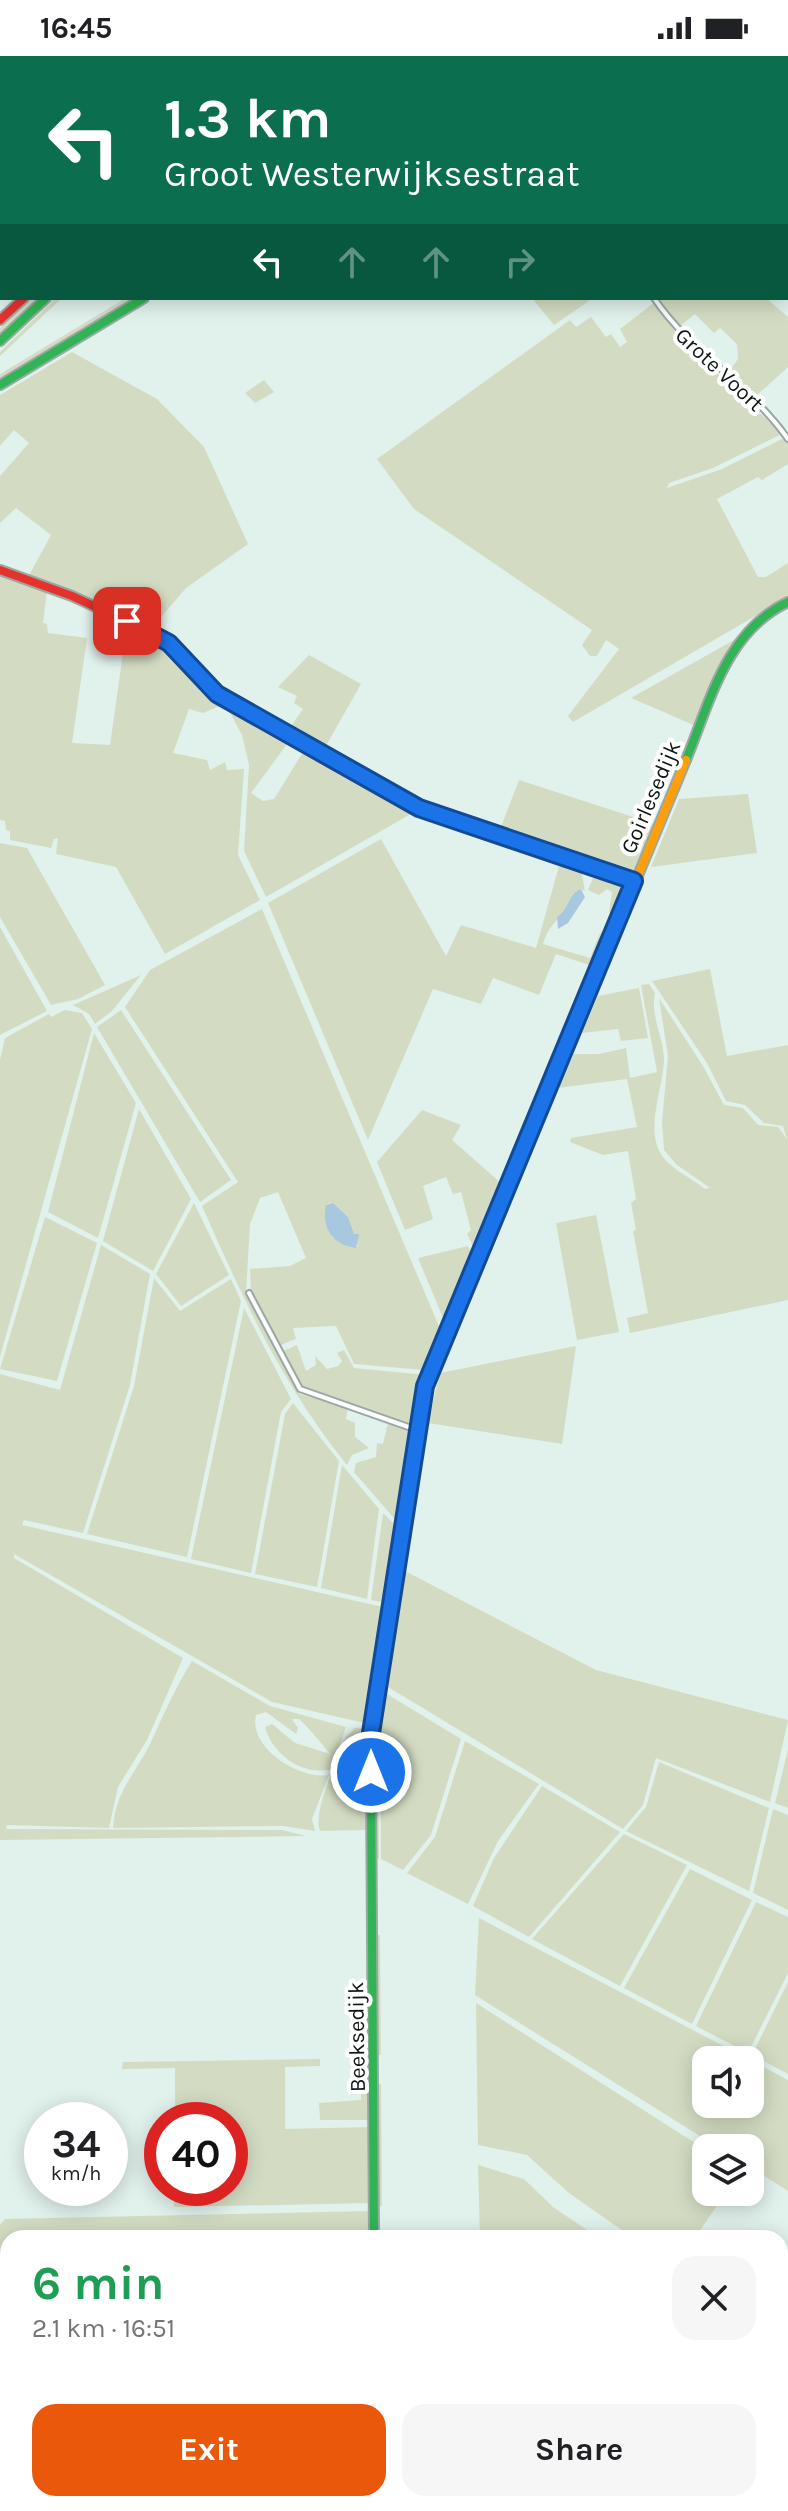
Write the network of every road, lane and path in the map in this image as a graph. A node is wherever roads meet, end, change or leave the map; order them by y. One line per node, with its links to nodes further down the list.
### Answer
1 (22, 300): 5 (main road)
2 (44, 300): 6 (main road)
3 (141, 300): 7 (main road)
4 (655, 300): 8 (street, Grote Voort)
5 (0, 320)
6 (0, 341)
7 (0, 385)
8 (788, 439)
9 (0, 570): 11 (main road)
10 (788, 602): 11 (main road, Goirlesedijk)
11 (634, 881): 13 (main road, Goirlesedijk)
12 (249, 1293): 13 (street)
13 (417, 1430): 14 (main road, Goirlesedijk)
14 (372, 1836): 15 (main road, Beeksedijk)
15 (374, 2230)

